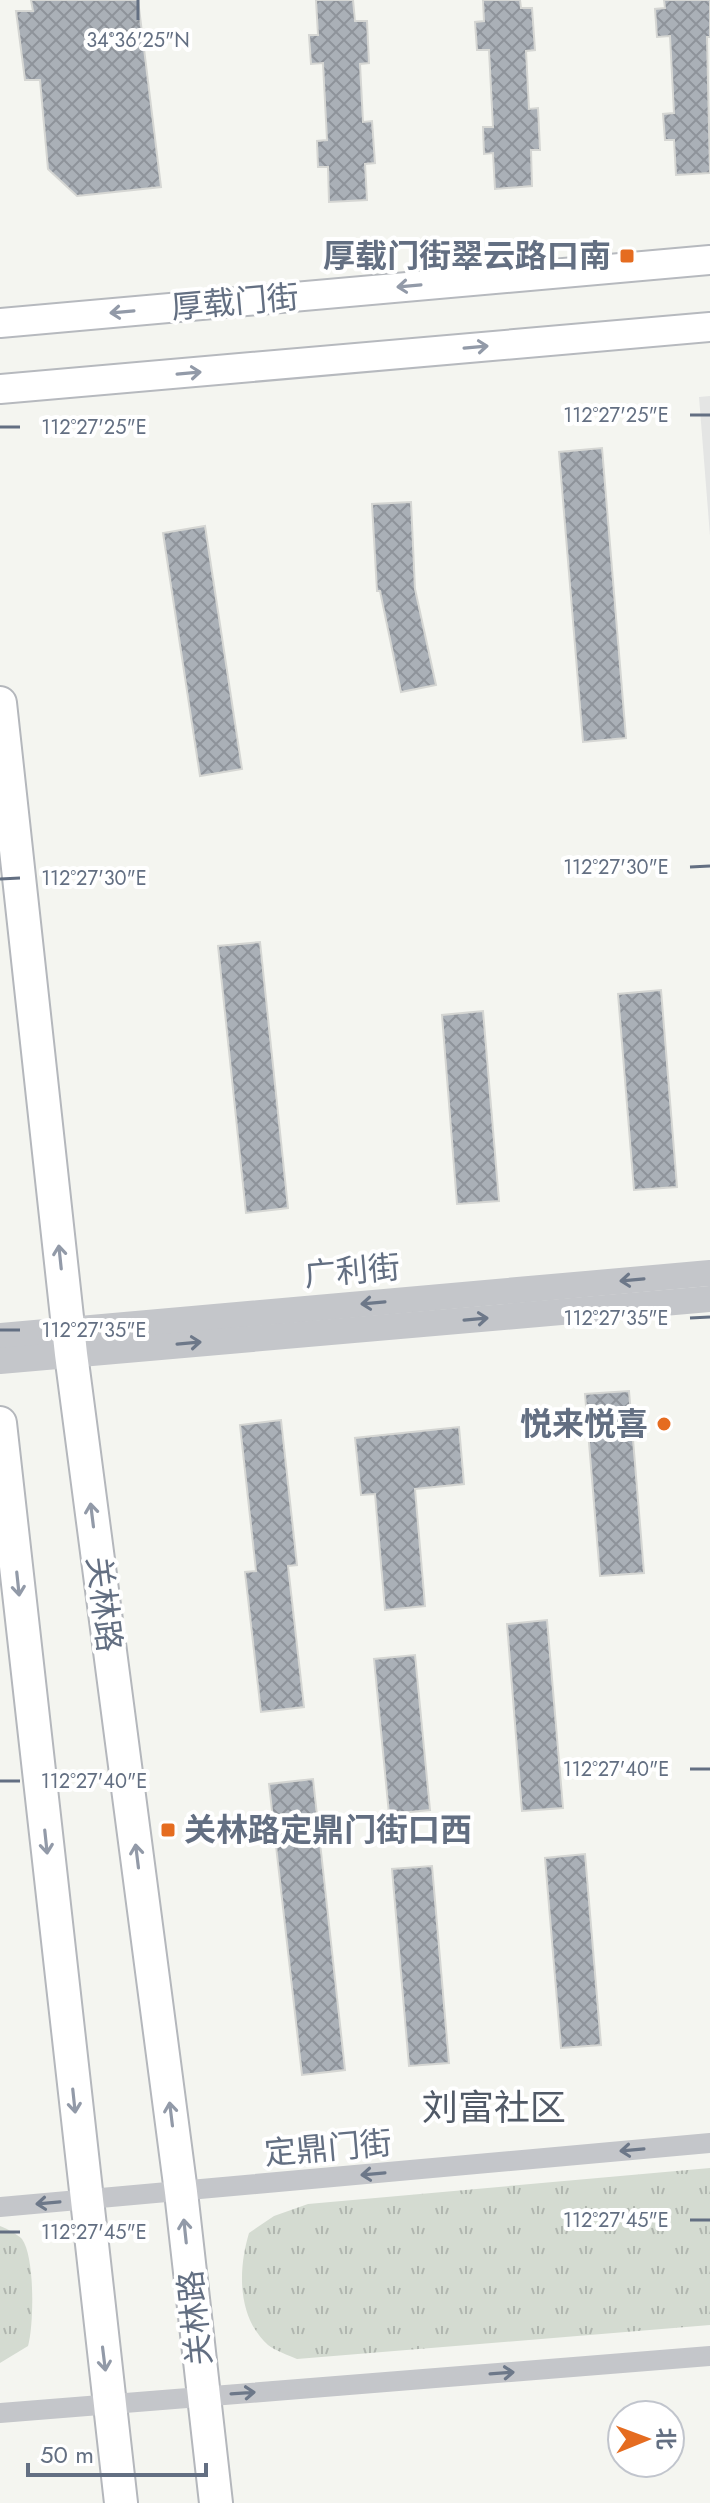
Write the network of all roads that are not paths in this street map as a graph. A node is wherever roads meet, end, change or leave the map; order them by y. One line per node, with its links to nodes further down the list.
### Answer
1 (710, 260): 2 (main road, 厚载门街, one-way to 2)
2 (0, 323)
3 (710, 327): 4 (main road, 厚载门街, one-way to 3)
4 (0, 389)
5 (0, 703): 9 (main road, 关林路, one-way to 5)
6 (710, 1273): 9 (street, 广利街, one-way to 9)
7 (710, 1299): 9 (street, 广利街, one-way to 7)
8 (0, 1336): 9 (street, 广利街)
9 (70, 1342): 10 (street, 广利街); 13 (main road, 关林路, one-way to 9)
10 (0, 1361)
11 (0, 1423): 14 (main road, one-way to 14)
12 (710, 2143): 13 (street, 定鼎门街, one-way to 13)
13 (181, 2192): 14 (street, 定鼎门街); 17 (main road, 关林路, one-way to 13)
14 (85, 2200): 15 (street, 定鼎门街, one-way to 15); 18 (main road, one-way to 18)
15 (0, 2207)
16 (710, 2356): 17 (street, one-way to 16)
17 (204, 2396): 18 (street); 21 (main road, 关林路)
18 (109, 2404): 19 (street); 20 (main road)
19 (0, 2413)
20 (121, 2503)
21 (216, 2503)

